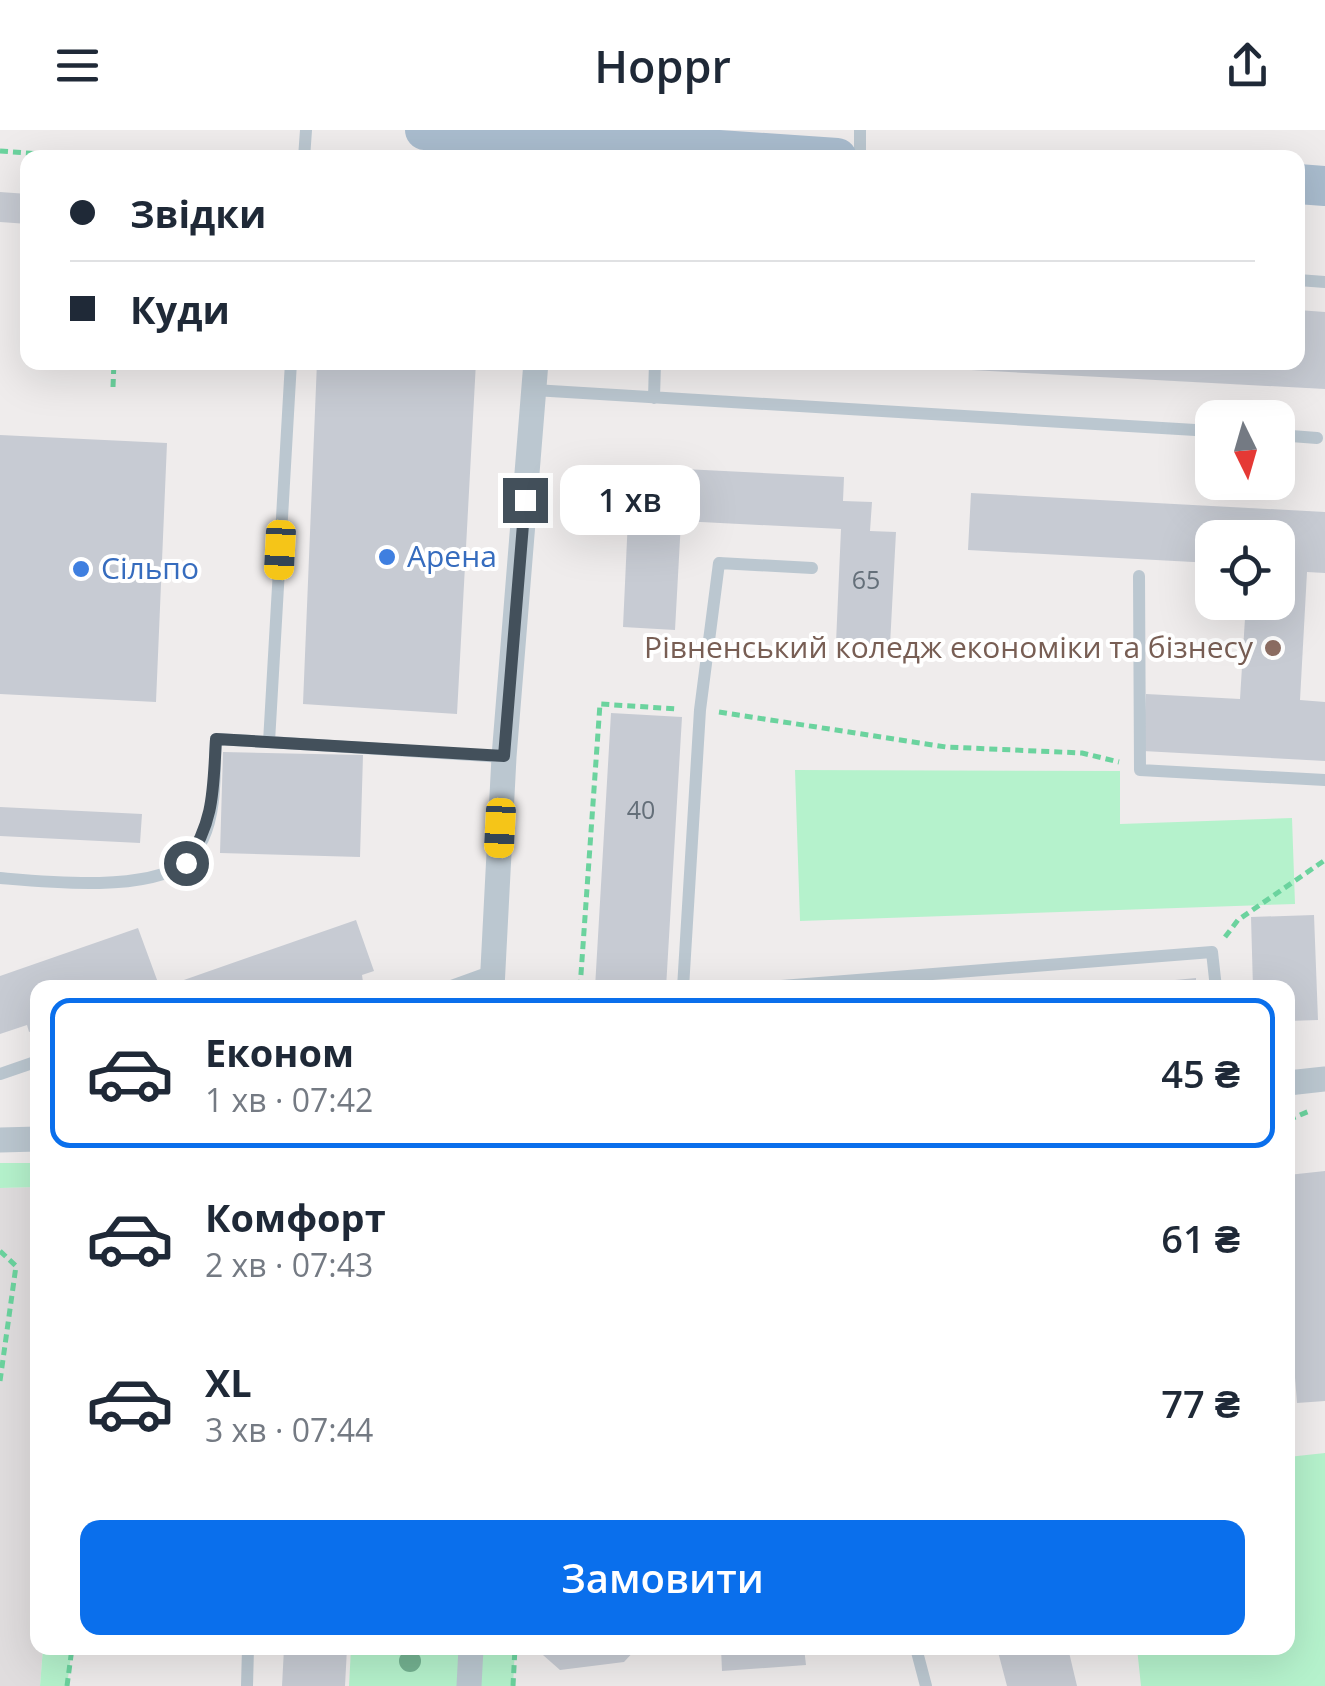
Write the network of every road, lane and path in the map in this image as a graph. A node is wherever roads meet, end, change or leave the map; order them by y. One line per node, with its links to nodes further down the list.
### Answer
1 (425, 130): 2 (main road)
2 (554, 148): 3 (main road)
3 (775, 150)
4 (114, 370): 8 (path)
5 (290, 370): 17 (lane)
6 (535, 370): 9 (street)
7 (656, 370): 10 (lane)
8 (113, 387)
9 (534, 390): 10 (lane); 18 (street)
10 (654, 398): 11 (lane)
11 (1195, 431)
12 (1295, 436): 13 (lane)
13 (1317, 438)
14 (812, 568): 16 (lane)
15 (1139, 576): 20 (lane)
16 (700, 710): 19 (path); 25 (path); 26 (lane)
17 (269, 742): 18 (lane); 22 (lane)
18 (504, 756): 24 (street)
19 (1124, 763)
20 (1325, 780)
21 (1325, 860): 23 (path)
22 (0, 878)
23 (1212, 952): 27 (lane); 28 (lane)
24 (492, 979)
25 (581, 980)
26 (683, 980)
27 (859, 980)
28 (1215, 980)
29 (30, 1064): 30 (lane)
30 (0, 1074)
31 (1325, 1079): 32 (street)
32 (1295, 1082)
33 (1325, 1109): 34 (path)
34 (1295, 1118)
35 (0, 1140): 36 (street)
36 (30, 1140)
37 (0, 1251): 38 (path)
38 (0, 1380)
39 (71, 1655): 44 (path)
40 (248, 1655): 45 (lane)
41 (471, 1655): 46 (street)
42 (515, 1655): 47 (path)
43 (918, 1655): 48 (lane)
44 (67, 1686)
45 (246, 1686)
46 (470, 1686)
47 (513, 1686)
48 (926, 1686)

